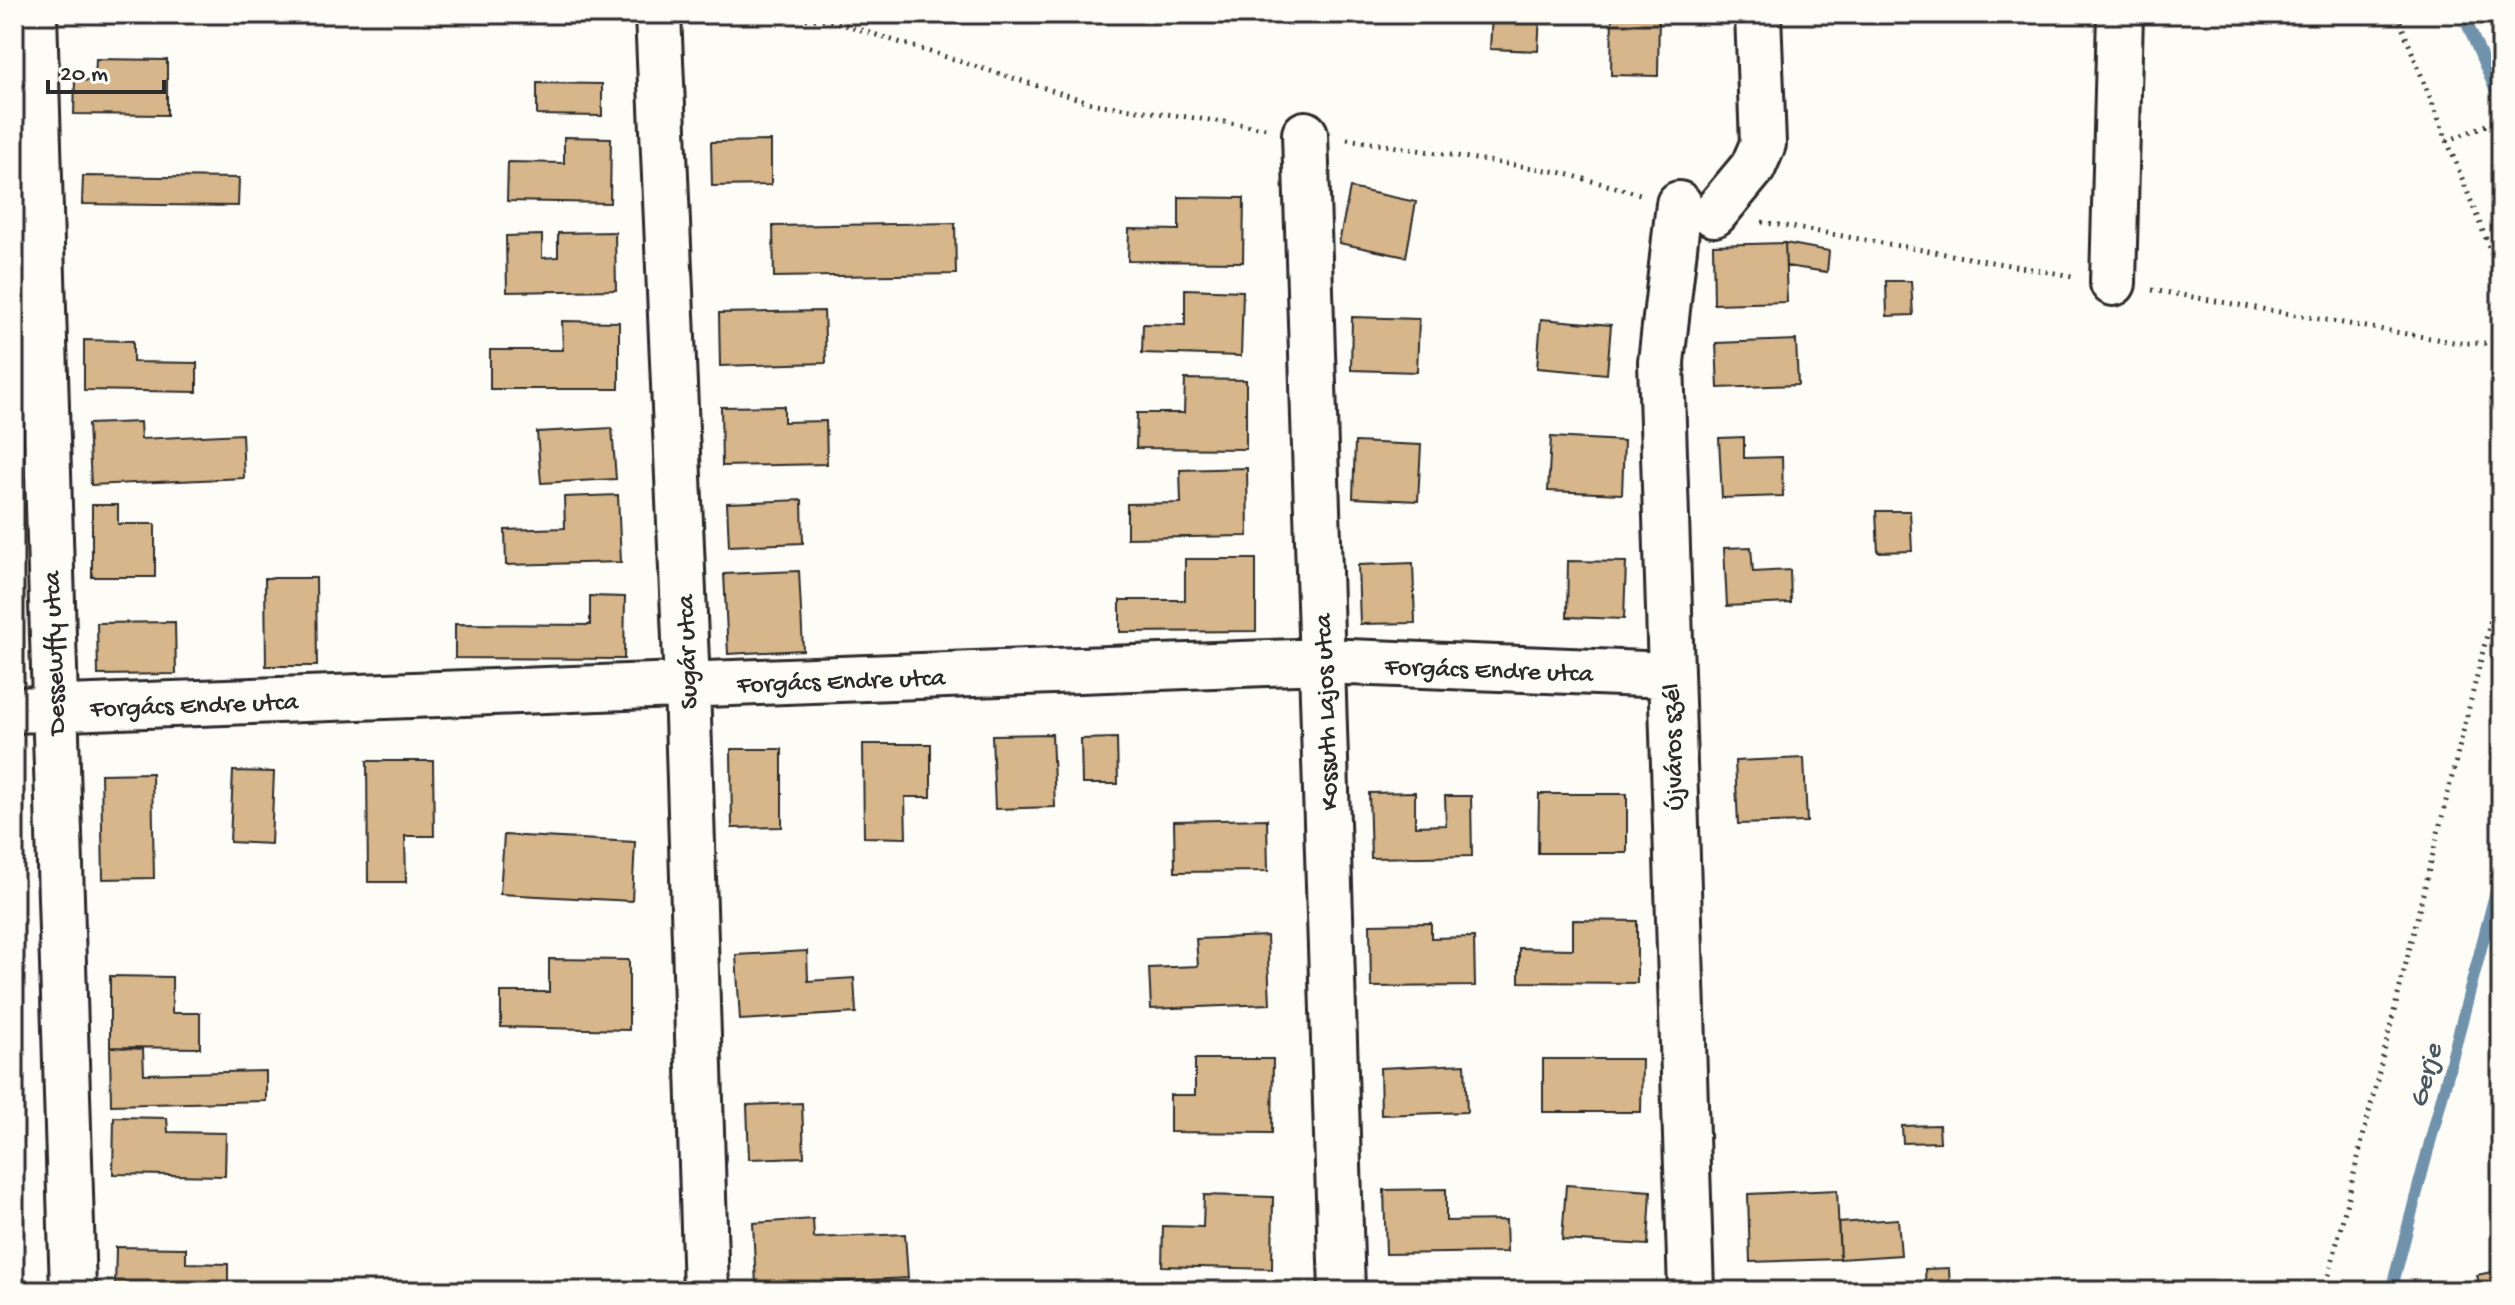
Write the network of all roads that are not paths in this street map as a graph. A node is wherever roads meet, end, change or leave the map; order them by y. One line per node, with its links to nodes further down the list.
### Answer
1 (34, 14): 10 (street, Dessewffy utca)
2 (658, 14): 9 (street, Sugár utca)
3 (1758, 14): 8 (street, Újváros szél)
4 (2120, 14): 6 (street)
5 (1305, 134): 7 (street, Kossuth Lajos utca)
6 (2113, 283)
7 (1323, 661): 8 (street, Forgács Endre utca); 9 (street, Forgács Endre utca); 13 (street, Kossuth Lajos utca)
8 (1669, 675): 14 (street, Újváros szél)
9 (687, 685): 10 (street, Forgács Endre utca); 12 (street, Sugár utca)
10 (34, 709): 11 (street, Dessewffy utca)
11 (73, 1291)
12 (706, 1291)
13 (1342, 1291)
14 (1691, 1291)

